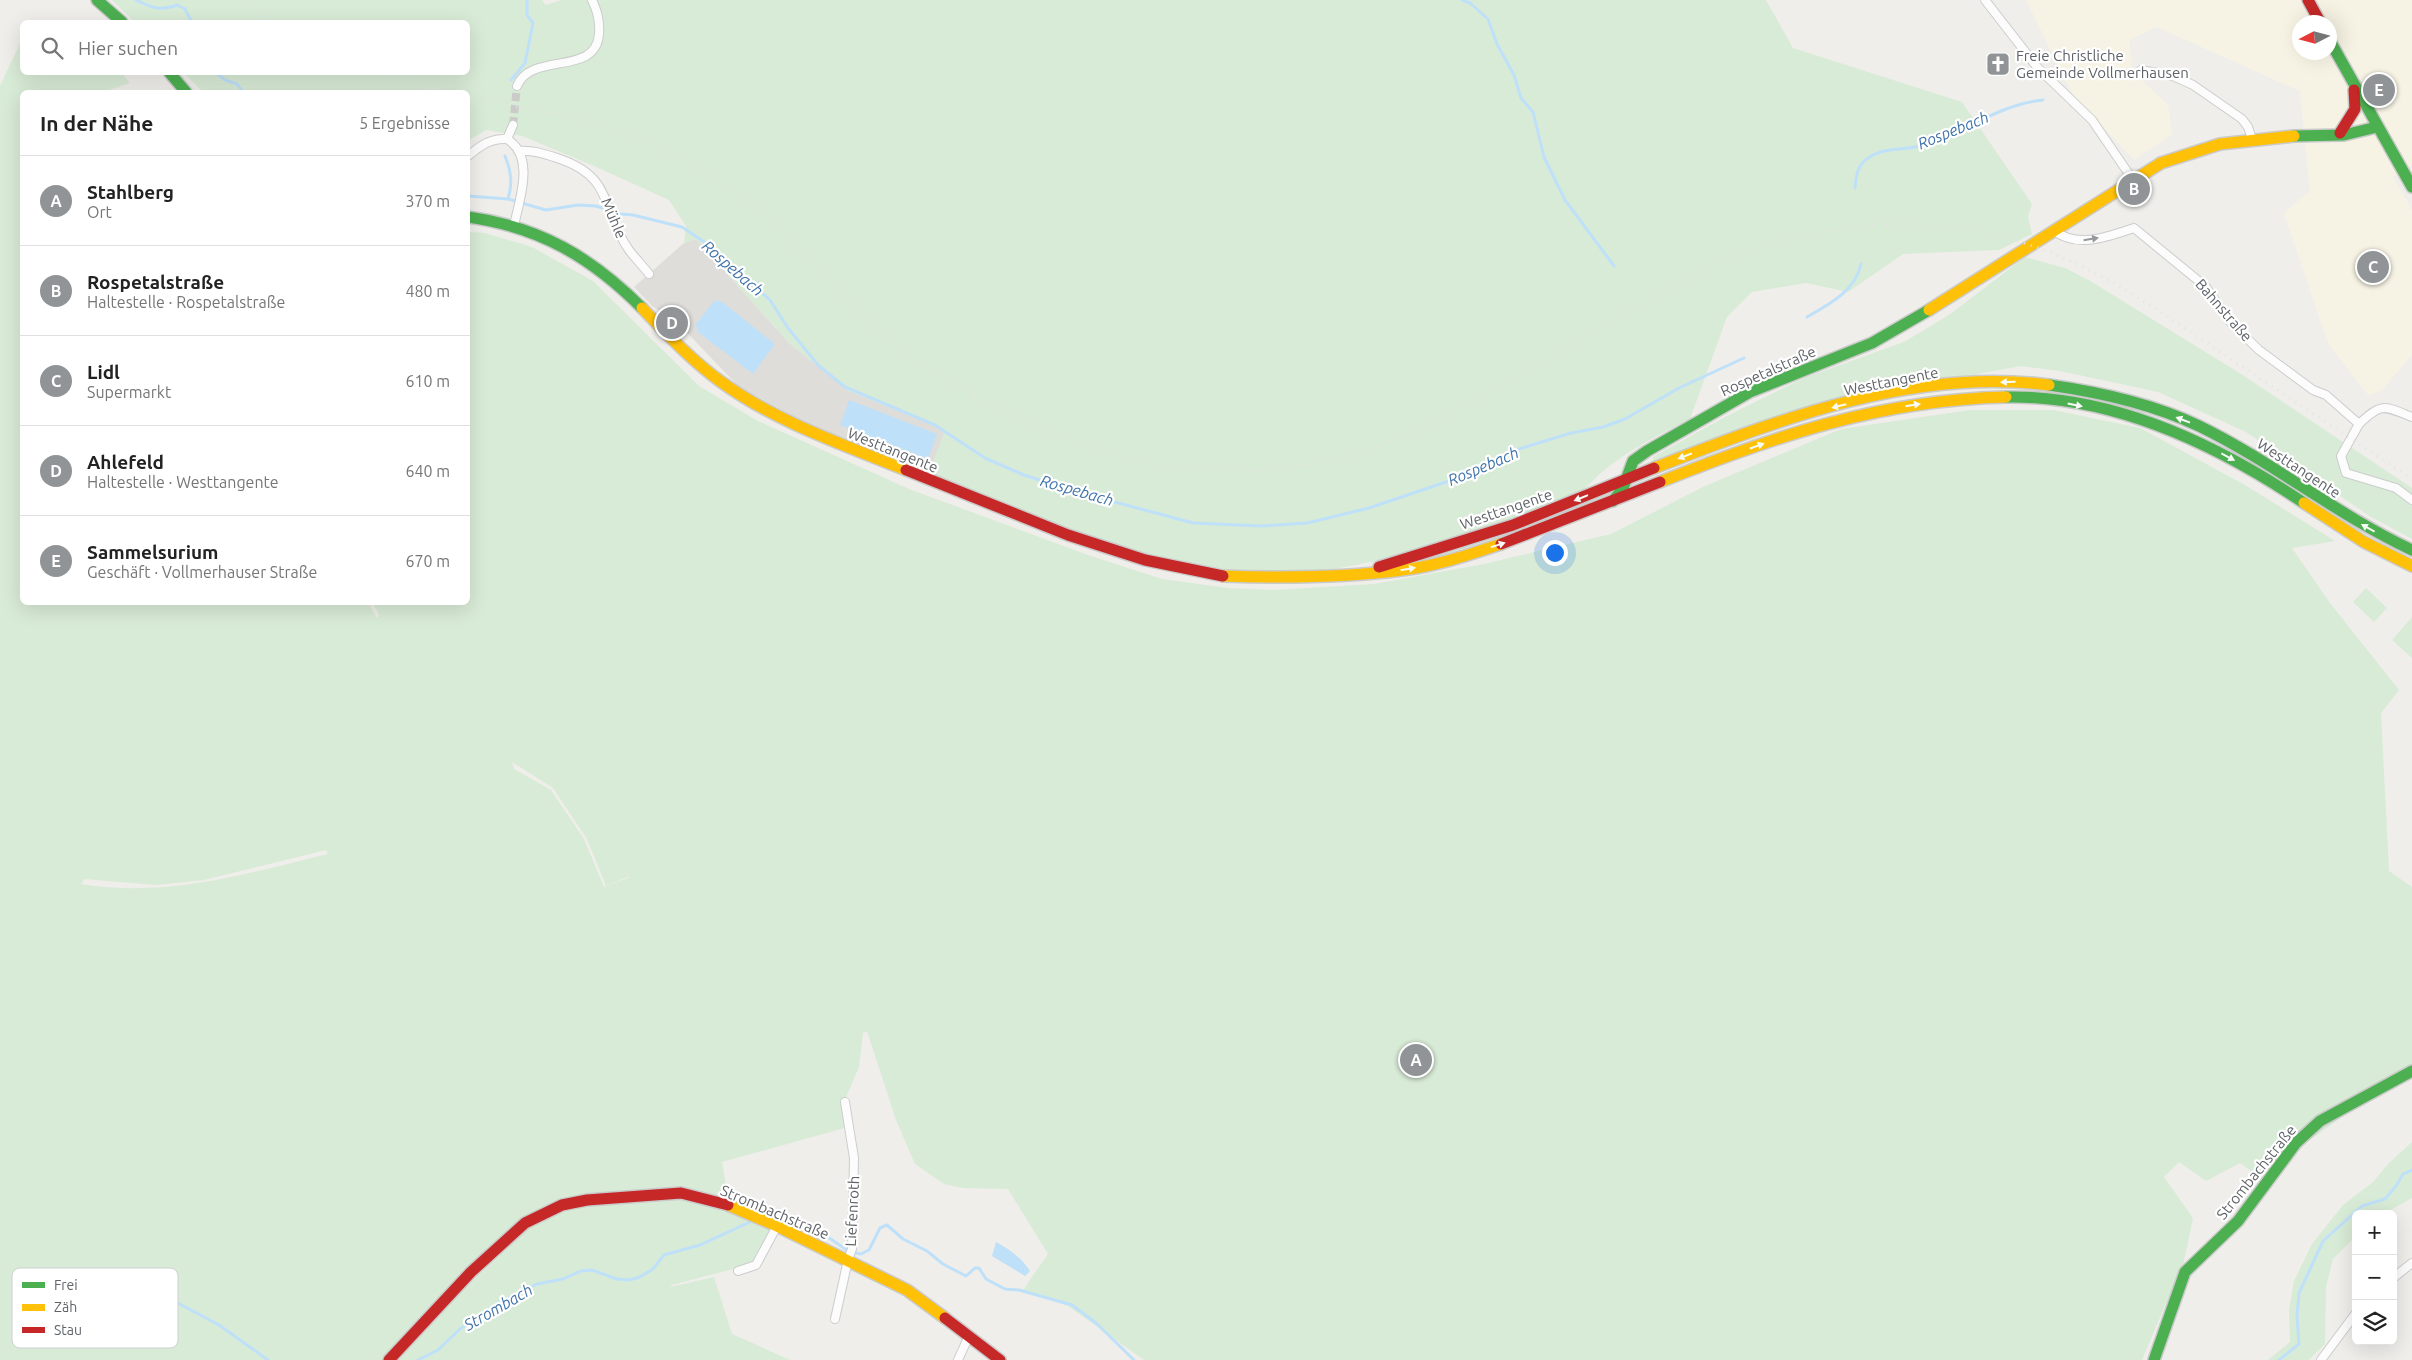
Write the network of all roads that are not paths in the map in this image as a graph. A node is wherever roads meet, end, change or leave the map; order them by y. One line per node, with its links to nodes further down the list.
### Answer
1 (97, 0): 6 (main road)
2 (592, 0): 11 (street)
3 (1985, 0): 20 (street)
4 (2308, 0): 5 (main road)
5 (2316, 15)
6 (120, 20)
7 (2337, 54): 10 (main road)
8 (2141, 70): 17 (street)
9 (171, 75): 12 (main road)
10 (2353, 85): 14 (main road); 15 (main road)
11 (517, 86)
12 (184, 90)
13 (512, 125): 16 (street)
14 (2377, 127): 15 (main road, Rospetalstraße); 21 (main road)
15 (2340, 133): 17 (main road, Rospetalstraße)
16 (507, 139): 18 (street); 19 (street)
17 (2252, 139): 20 (main road, Rospetalstraße)
18 (519, 151): 23 (street); 25 (street, Mühle)
19 (470, 154)
20 (2133, 180): 24 (main road, Rospetalstraße)
21 (2412, 187)
22 (470, 217): 23 (main road, Westtangente)
23 (514, 226): 33 (main road, Westtangente)
24 (2053, 230): 27 (street, Bahnstraße, one-way to 27); 28 (main road, Rospetalstraße)
25 (649, 274)
26 (2412, 417): 27 (street)
27 (2359, 424): 29 (street)
28 (1627, 480): 30 (main road, Rospetalstraße); 31 (main road, Westtangente, one-way to 28); 33 (main road, Westtangente, one-way to 33)
29 (2412, 500)
30 (1611, 503): 32 (main road, Westtangente, one-way to 32); 33 (main road, Westtangente, one-way to 30)
31 (2412, 550)
32 (2412, 566)
33 (1364, 572)
34 (2412, 1071): 47 (main road, Strombachstraße)
35 (845, 1102): 37 (street, Liefenroth)
36 (778, 1226): 37 (main road, Strombachstraße); 39 (street); 44 (main road, Strombachstraße)
37 (848, 1260): 42 (street, Liefenroth); 43 (main road, Strombachstraße)
38 (2412, 1263): 40 (street)
39 (738, 1271)
40 (2397, 1275)
41 (2352, 1317): 48 (street)
42 (836, 1319)
43 (968, 1338): 45 (street); 46 (main road, Strombachstraße)
44 (389, 1360)
45 (958, 1360)
46 (1000, 1360)
47 (2154, 1360)
48 (2321, 1360)

